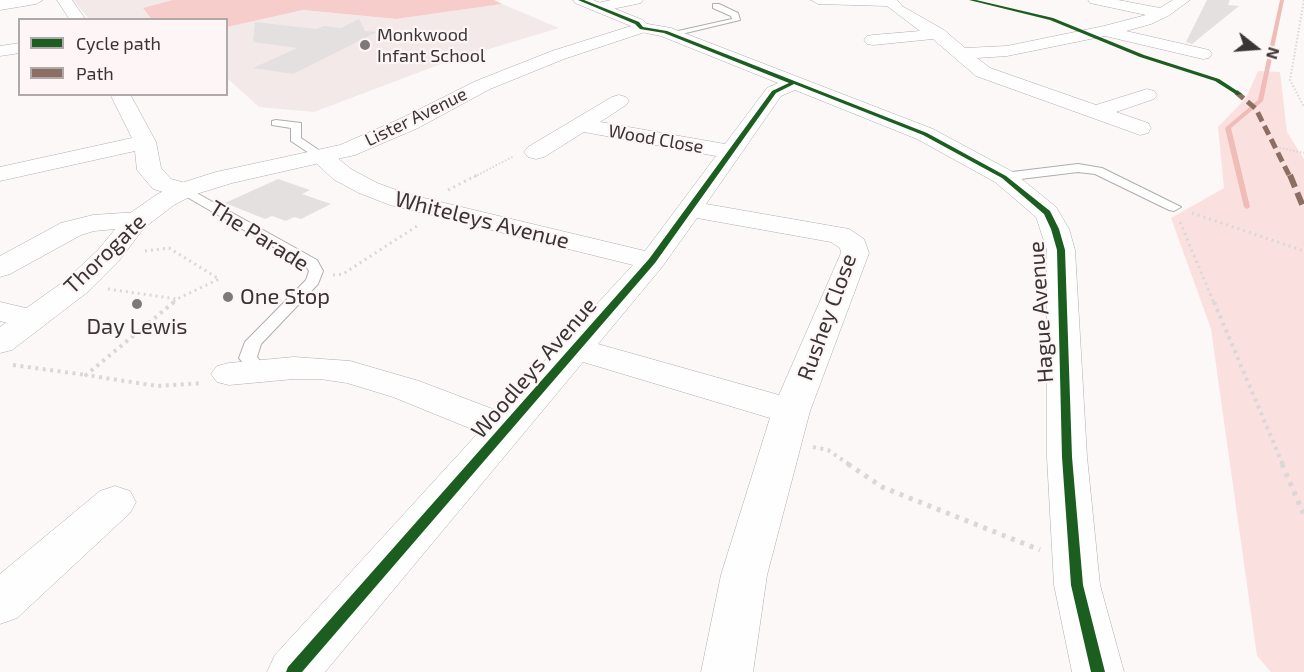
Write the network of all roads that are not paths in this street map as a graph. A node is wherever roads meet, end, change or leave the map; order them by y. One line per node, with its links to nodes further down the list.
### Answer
1 (36, 0): 8 (street)
2 (64, 0): 12 (street)
3 (818, 0): 6 (street)
4 (1095, 0): 10 (street)
5 (1183, 0): 10 (street)
6 (889, 1): 14 (street)
7 (591, 2): 11 (street); 11 (street, Hague Avenue)
8 (0, 5)
9 (716, 6): 15 (lane)
10 (1163, 13): 13 (street)
11 (639, 14): 15 (street, Hague Avenue); 34 (street, Lister Avenue)
12 (77, 18)
13 (1104, 31): 19 (street); 20 (street)
14 (938, 34): 16 (street); 19 (street)
15 (672, 35): 21 (street, Hague Avenue)
16 (876, 36)
17 (18, 48): 18 (street)
18 (0, 51)
19 (962, 53): 27 (street)
20 (1203, 54)
21 (793, 83): 33 (street, Woodleys Avenue); 36 (street, Hague Avenue)
22 (1118, 85): 23 (street)
23 (1147, 95): 26 (street); 27 (street)
24 (121, 96): 31 (street)
25 (619, 101): 29 (street, Wood Close)
26 (1168, 102)
27 (1096, 112): 30 (street)
28 (276, 123): 34 (lane)
29 (582, 125): 32 (street, Wood Close); 33 (street, Wood Close)
30 (1140, 128)
31 (146, 142): 35 (street); 37 (street)
32 (536, 152)
33 (730, 152): 39 (street, Woodleys Avenue)
34 (322, 157): 37 (street, Lister Avenue); 41 (street, Whiteleys Avenue)
35 (0, 174)
36 (1004, 177): 38 (lane); 54 (street, Hague Avenue)
37 (184, 190): 40 (street, Thorogate); 47 (lane, The Parade)
38 (1174, 207)
39 (692, 209): 41 (street, Woodleys Avenue); 48 (street, Rushey Close)
40 (138, 220): 42 (street); 44 (street, Thorogate)
41 (652, 261): 45 (street, Woodleys Avenue)
42 (0, 268)
43 (0, 311): 44 (street)
44 (33, 319): 46 (street, Thorogate)
45 (577, 349): 48 (street); 49 (street, Woodleys Avenue)
46 (5, 354)
47 (243, 372): 49 (street)
48 (787, 425): 53 (street, Rushey Close)
49 (507, 429): 52 (street, Woodleys Avenue)
50 (115, 502): 51 (street)
51 (0, 603)
52 (293, 672)
53 (727, 672)
54 (1098, 672)

